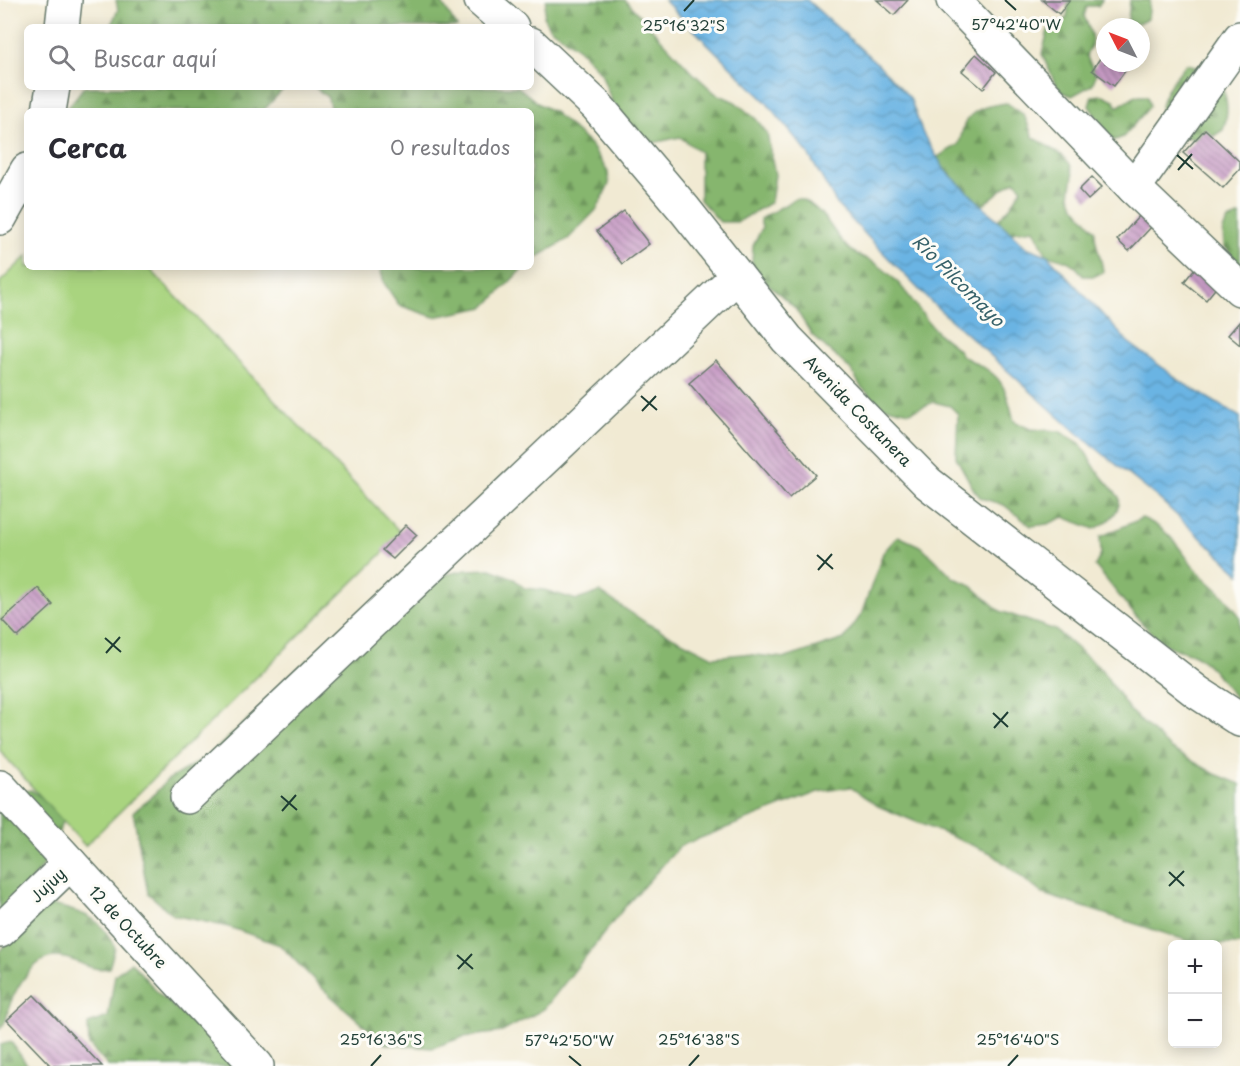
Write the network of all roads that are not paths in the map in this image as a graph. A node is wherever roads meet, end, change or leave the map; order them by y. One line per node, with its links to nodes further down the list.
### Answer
1 (65, 0): 4 (street)
2 (482, 0): 5 (street)
3 (953, 0): 11 (street)
4 (62, 24)
5 (509, 24)
6 (1240, 38): 11 (street)
7 (534, 47): 13 (street, Avenida Costanera)
8 (52, 90): 9 (street)
9 (50, 108)
10 (24, 175): 12 (street)
11 (1134, 188): 14 (street)
12 (0, 218)
13 (737, 276): 15 (street, Avenida Costanera); 17 (street)
14 (1240, 289)
15 (1240, 720)
16 (0, 787): 18 (street, 12 de Octubre)
17 (187, 797)
18 (70, 863): 19 (street, Jujuy); 20 (street, 12 de Octubre)
19 (0, 931)
20 (257, 1066)

